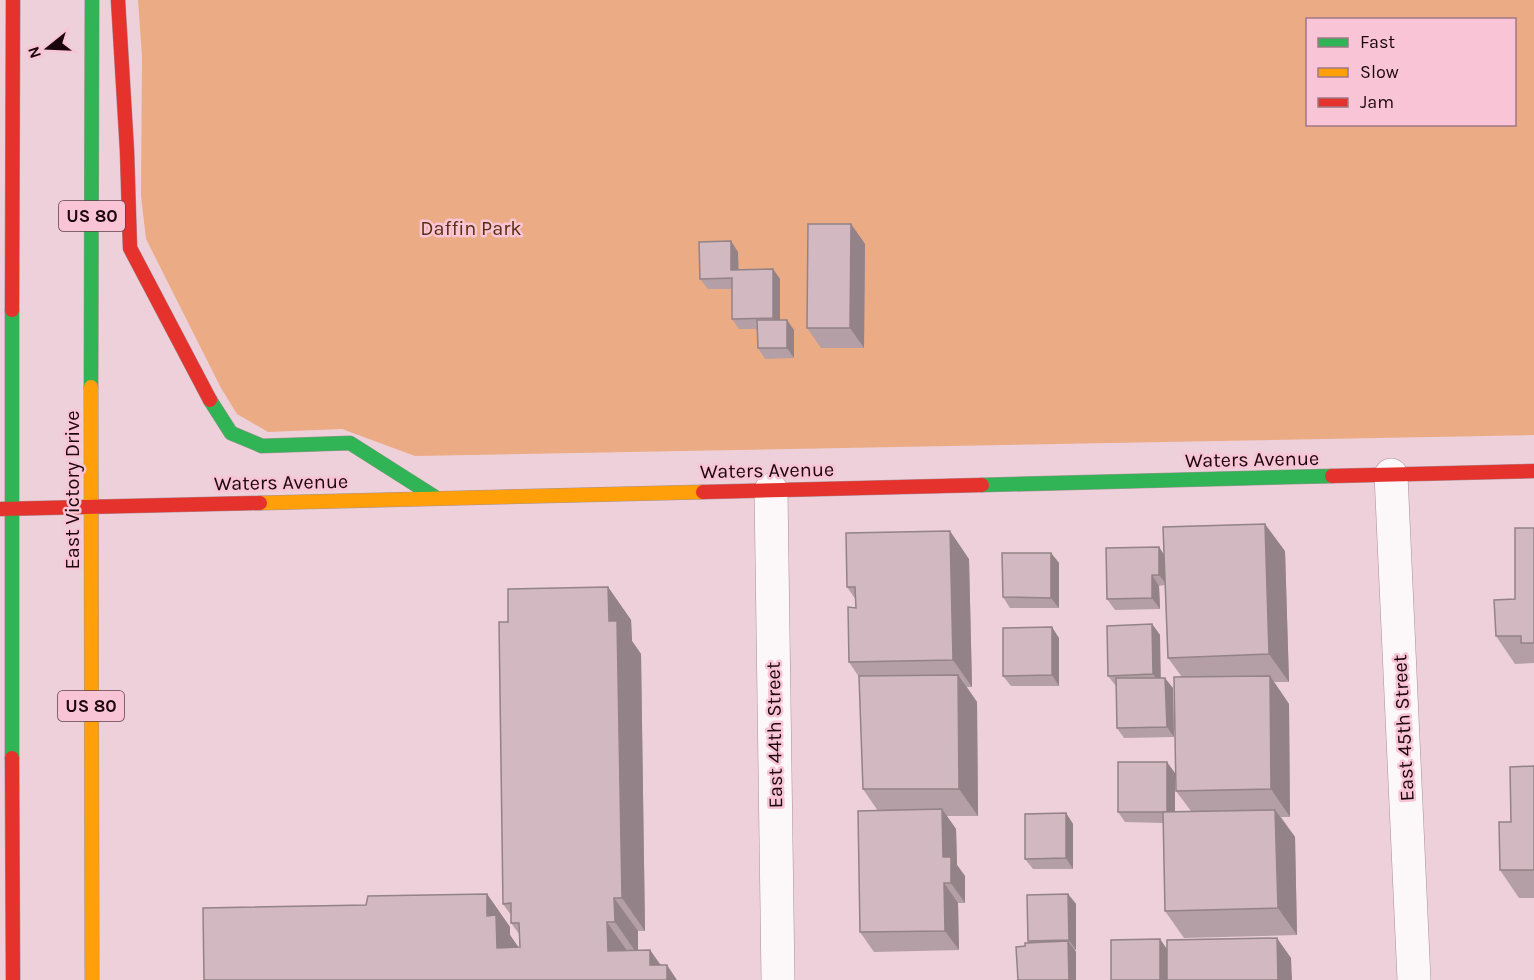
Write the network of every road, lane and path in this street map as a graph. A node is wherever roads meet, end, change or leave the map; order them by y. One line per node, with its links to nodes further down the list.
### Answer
1 (13, 0): 9 (main road)
2 (92, 0): 8 (main road, East Victory Drive / US 80)
3 (118, 0): 7 (main road)
4 (1534, 471): 5 (main road, Waters Avenue)
5 (1391, 475): 6 (main road, Waters Avenue); 13 (street, East 45th Street)
6 (771, 490): 7 (main road, Waters Avenue); 12 (street, East 44th Street)
7 (435, 497): 8 (main road, Waters Avenue)
8 (91, 506): 9 (main road, Waters Avenue); 11 (main road, East Victory Drive / US 80)
9 (5, 509): 10 (main road)
10 (14, 980)
11 (92, 980)
12 (778, 980)
13 (1414, 980)

